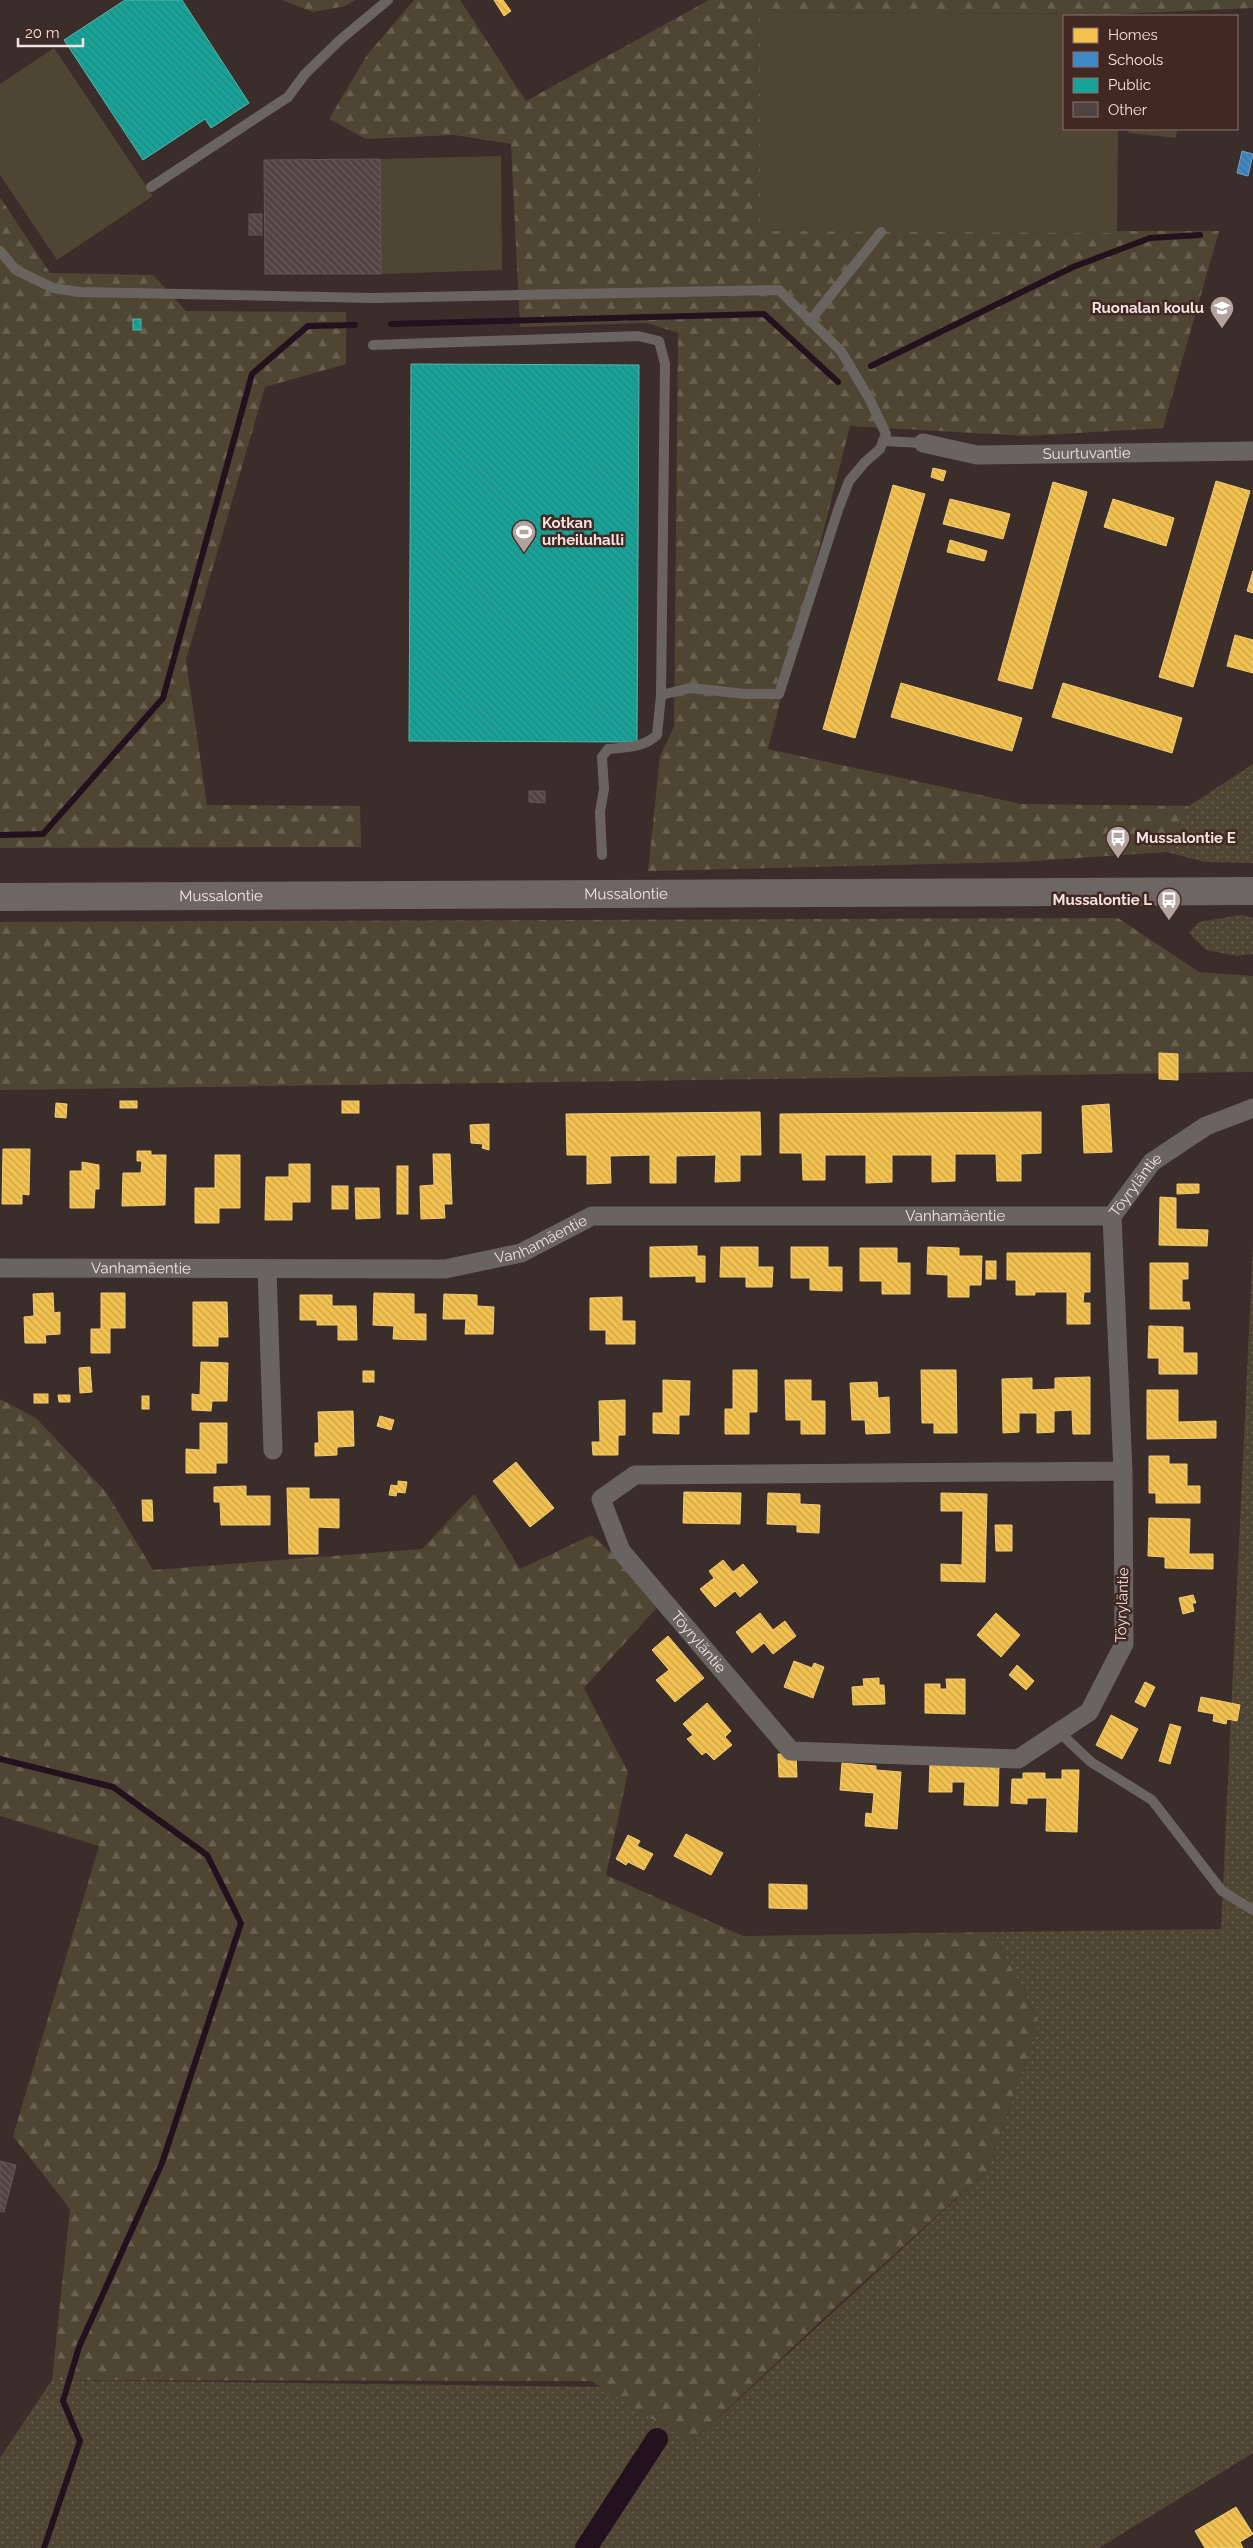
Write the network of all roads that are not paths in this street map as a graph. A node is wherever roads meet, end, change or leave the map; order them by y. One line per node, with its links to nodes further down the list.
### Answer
1 (388, 0): 2 (lane)
2 (151, 187)
3 (881, 232): 5 (lane)
4 (0, 251): 5 (lane)
5 (810, 321): 7 (lane)
6 (373, 345): 10 (lane)
7 (883, 441): 8 (lane); 10 (lane)
8 (923, 443): 9 (street, Suurtuvantie)
9 (1253, 451)
10 (661, 695): 11 (lane)
11 (602, 855)
12 (1251, 891): 13 (main road, Mussalontie)
13 (0, 898)
14 (1253, 1108): 15 (street, Töyryläntie)
15 (1112, 1216): 17 (street, Vanhamäentie); 19 (street, Töyryläntie)
16 (0, 1268): 17 (street, Vanhamäentie)
17 (267, 1269): 18 (street)
18 (273, 1450)
19 (1124, 1471): 20 (street, Töyryläntie); 20 (street, Töyryläntie)
20 (1059, 1732): 21 (lane)
21 (1253, 1910)

